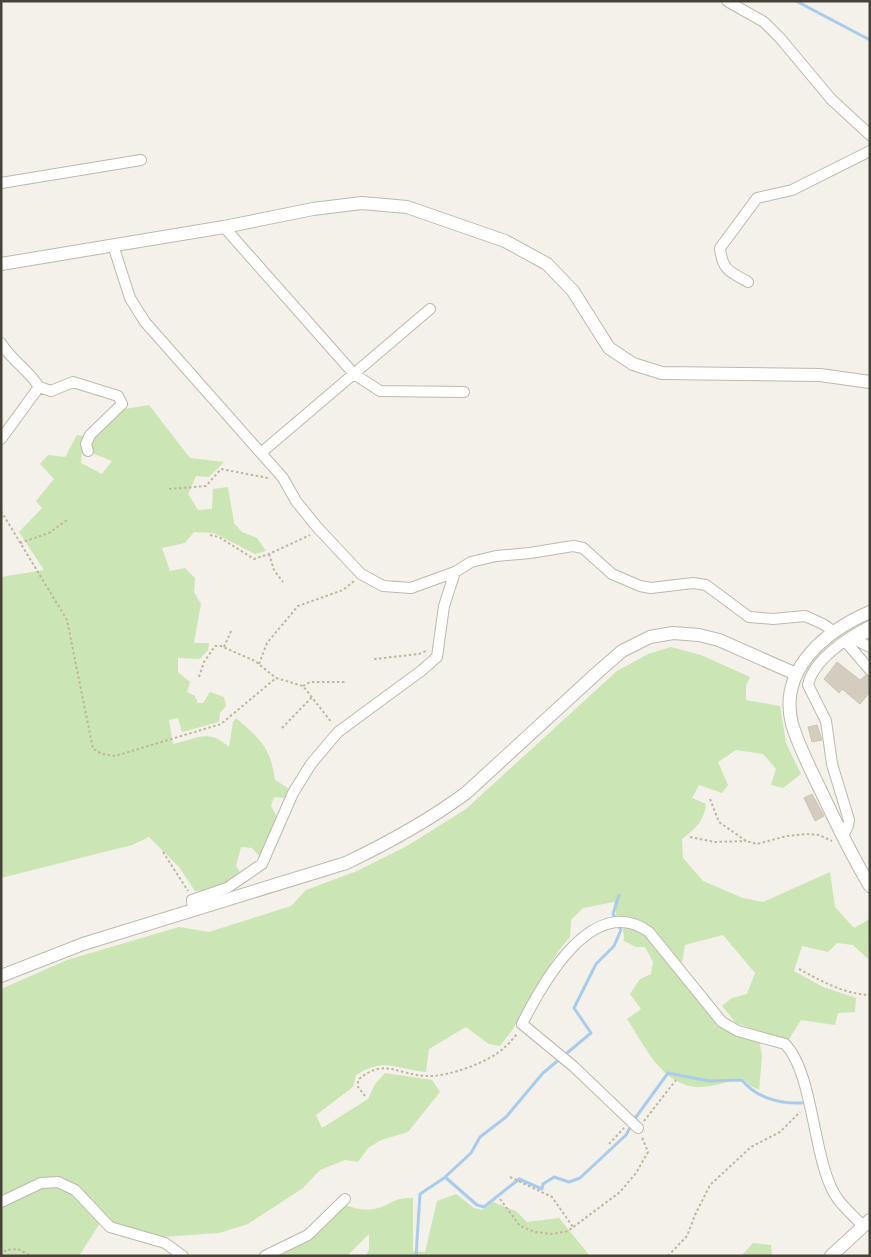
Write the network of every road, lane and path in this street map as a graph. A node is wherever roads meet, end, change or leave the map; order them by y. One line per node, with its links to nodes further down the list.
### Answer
1 (727, 1): 2 (street)
2 (870, 135)
3 (870, 151): 9 (street)
4 (141, 160): 5 (street)
5 (1, 183)
6 (224, 227): 7 (street); 12 (street); 13 (street)
7 (113, 245): 8 (street); 18 (street)
8 (1, 264)
9 (748, 282)
10 (430, 309): 12 (street)
11 (1, 343): 14 (street)
12 (354, 374): 15 (street); 18 (street)
13 (870, 382)
14 (39, 387): 16 (street); 17 (street)
15 (464, 392)
16 (1, 439)
17 (88, 451)
18 (262, 452): 19 (street)
19 (285, 481): 20 (path); 23 (street)
20 (169, 489)
21 (1, 511): 25 (path)
22 (67, 520): 25 (path)
23 (317, 527): 26 (path); 28 (street)
24 (210, 535): 26 (path)
25 (20, 543): 44 (path)
26 (269, 554): 29 (path)
27 (456, 572): 28 (street); 33 (street); 36 (street)
28 (361, 574): 40 (path)
29 (283, 582)
30 (870, 612): 33 (street)
31 (870, 626): 35 (street)
32 (232, 629): 37 (path)
33 (833, 631): 42 (street)
34 (870, 634): 35 (lane)
35 (852, 640): 38 (street); 41 (street); 52 (street)
36 (437, 646): 39 (path); 49 (street)
37 (224, 647): 40 (path); 43 (path)
38 (870, 647)
39 (374, 659)
40 (259, 664): 44 (path)
41 (870, 670)
42 (796, 674): 52 (street); 56 (street)
43 (198, 677)
44 (276, 678): 46 (path)
45 (346, 682): 46 (path)
46 (303, 686): 47 (path)
47 (312, 697): 48 (path); 49 (path)
48 (282, 728)
49 (338, 732): 56 (street)
50 (710, 799): 53 (path)
51 (690, 837): 53 (path)
52 (844, 838): 53 (path); 55 (street)
53 (746, 841)
54 (163, 852): 56 (path)
55 (870, 886)
56 (192, 905): 58 (street)
57 (799, 969): 59 (path)
58 (1, 976)
59 (870, 995)
60 (522, 1024): 62 (path); 63 (street); 64 (street)
61 (676, 1080): 64 (path)
62 (365, 1096)
63 (810, 1110): 70 (street); 76 (path)
64 (634, 1125): 65 (path); 71 (path)
65 (609, 1144)
66 (510, 1177): 71 (path)
67 (345, 1199): 75 (street)
68 (500, 1199): 71 (path)
69 (1, 1202): 74 (street)
70 (866, 1222): 77 (street)
71 (572, 1227)
72 (1, 1256): 73 (path)
73 (31, 1256)
74 (183, 1256)
75 (265, 1256)
76 (668, 1256)
77 (831, 1256)

